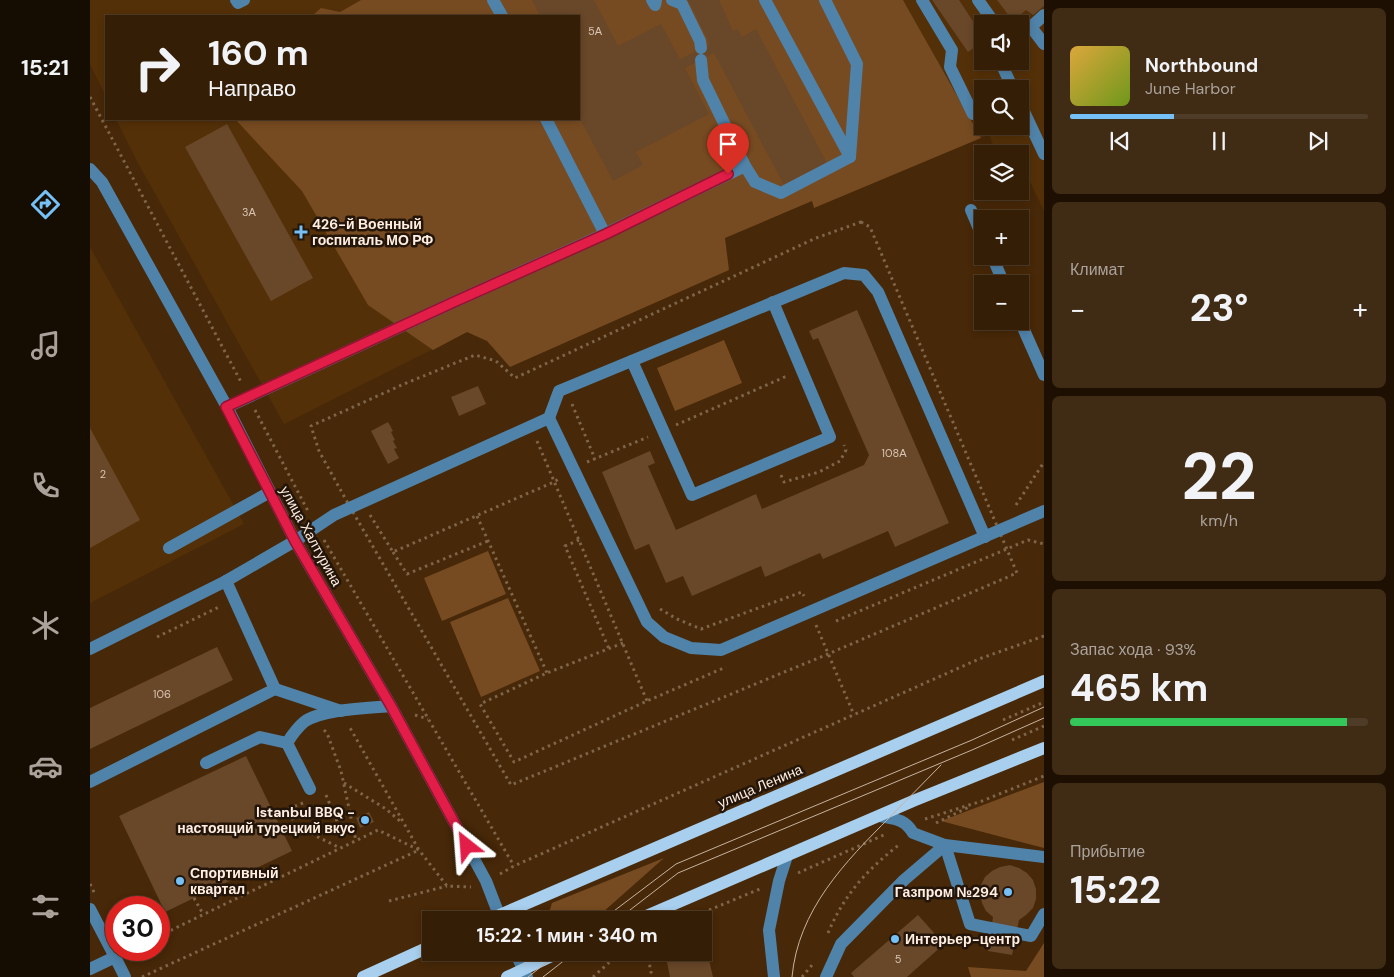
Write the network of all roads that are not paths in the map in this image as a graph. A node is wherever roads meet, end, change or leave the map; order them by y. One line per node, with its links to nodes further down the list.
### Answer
1 (236, 0): 2 (street)
2 (244, 0)
3 (493, 0): 11 (street)
4 (652, 0): 5 (street)
5 (656, 0)
6 (672, 0): 22 (street)
7 (765, 0): 21 (street)
8 (826, 0): 21 (street)
9 (922, 0): 17 (street)
10 (978, 0): 12 (street)
11 (501, 15)
12 (989, 15)
13 (1044, 15): 14 (street)
14 (1029, 25)
15 (1029, 31): 16 (street)
16 (1044, 44)
17 (973, 114)
18 (547, 120): 26 (street)
19 (1029, 122): 20 (street)
20 (1044, 154)
21 (850, 157): 22 (street)
22 (745, 166): 26 (street)
23 (90, 169): 31 (street, улица Халтурина)
24 (971, 210): 25 (street)
25 (974, 217)
26 (606, 234): 31 (street)
27 (773, 302): 29 (street); 29 (street); 35 (street)
28 (1024, 330): 30 (street)
29 (632, 361): 32 (street)
30 (1044, 375)
31 (226, 407): 33 (street, улица Халтурина)
32 (549, 418): 35 (street); 36 (street)
33 (270, 492): 36 (street, улица Халтурина); 37 (street)
34 (1044, 512): 35 (street)
35 (983, 533)
36 (295, 541): 38 (street); 42 (street, улица Халтурина)
37 (169, 548)
38 (226, 581): 39 (street); 41 (street)
39 (90, 649)
40 (1044, 681): 55 (main road, улица Ленина)
41 (275, 689): 43 (street); 47 (street)
42 (391, 706): 43 (street); 54 (street, улица Халтурина)
43 (341, 711): 44 (street)
44 (287, 743): 46 (street); 48 (street)
45 (1044, 748): 49 (main road)
46 (206, 763)
47 (90, 782)
48 (315, 792)
49 (880, 816): 50 (street); 51 (main road)
50 (945, 844): 52 (street); 57 (street); 70 (street)
51 (787, 856): 56 (main road); 69 (street)
52 (1044, 857)
53 (90, 909): 58 (street)
54 (494, 911)
55 (512, 911)
56 (658, 911)
57 (1044, 914)
58 (105, 938)
59 (422, 950): 67 (main road)
60 (108, 961): 64 (street)
61 (117, 961): 66 (street)
62 (519, 961): 65 (street)
63 (545, 961): 65 (main road)
64 (90, 969)
65 (525, 973): 68 (main road)
66 (125, 977)
67 (362, 977)
68 (507, 977)
69 (774, 977)
70 (826, 977)

